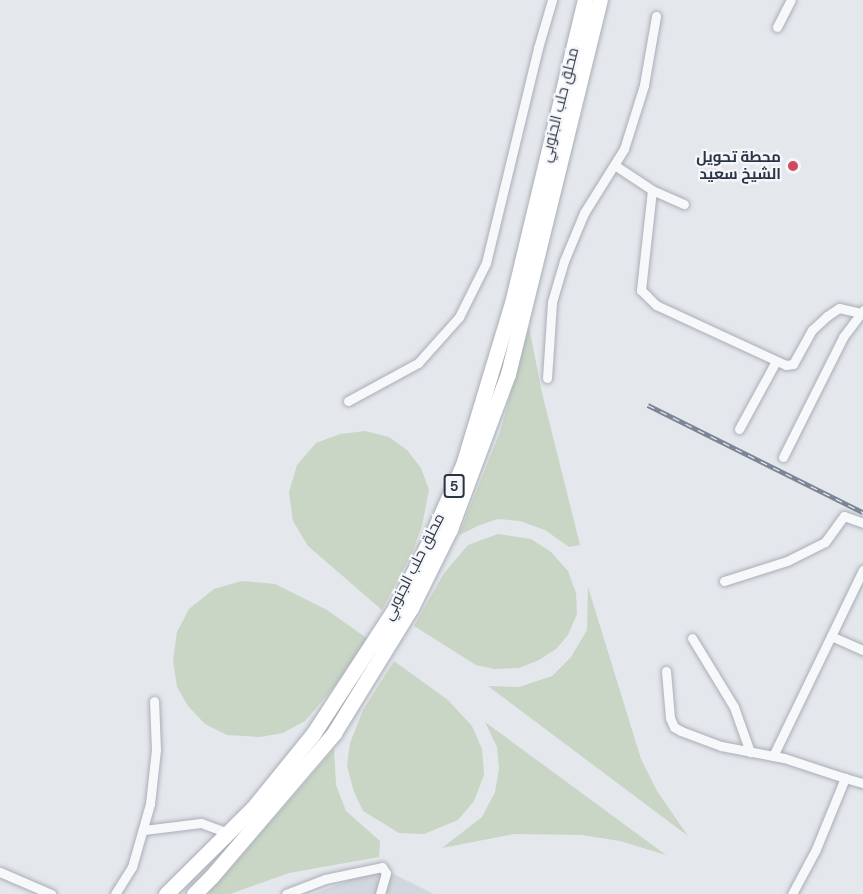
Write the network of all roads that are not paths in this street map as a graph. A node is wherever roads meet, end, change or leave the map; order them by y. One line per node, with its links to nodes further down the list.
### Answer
1 (552, 0): 13 (street)
2 (585, 0): 29 (highway, محلق حلب الجنوبي / 5)
3 (600, 0): 34 (highway, محلق حلب الجنوبي / 5)
4 (791, 0): 6 (street)
5 (656, 16): 7 (street)
6 (777, 27)
7 (616, 166): 8 (street); 12 (street)
8 (652, 190): 9 (street); 11 (street)
9 (684, 204)
10 (862, 312): 11 (street); 15 (street)
11 (776, 361): 14 (street)
12 (547, 378)
13 (348, 401)
14 (739, 429)
15 (783, 457)
16 (863, 523): 18 (street)
17 (863, 570): 19 (street)
18 (724, 581)
19 (831, 636): 21 (street); 25 (street)
20 (692, 638): 24 (street)
21 (863, 650)
22 (666, 671): 24 (street)
23 (154, 701): 28 (street)
24 (750, 752): 25 (street)
25 (773, 756): 26 (street)
26 (845, 778): 27 (street); 37 (street)
27 (863, 783)
28 (144, 830): 29 (street); 32 (street)
29 (228, 833): 33 (highway, محلق حلب الجنوبي / 5)
30 (0, 872): 31 (street)
31 (51, 894)
32 (115, 894)
33 (166, 894)
34 (194, 894)
35 (286, 894): 36 (street)
36 (380, 894)
37 (792, 894)

